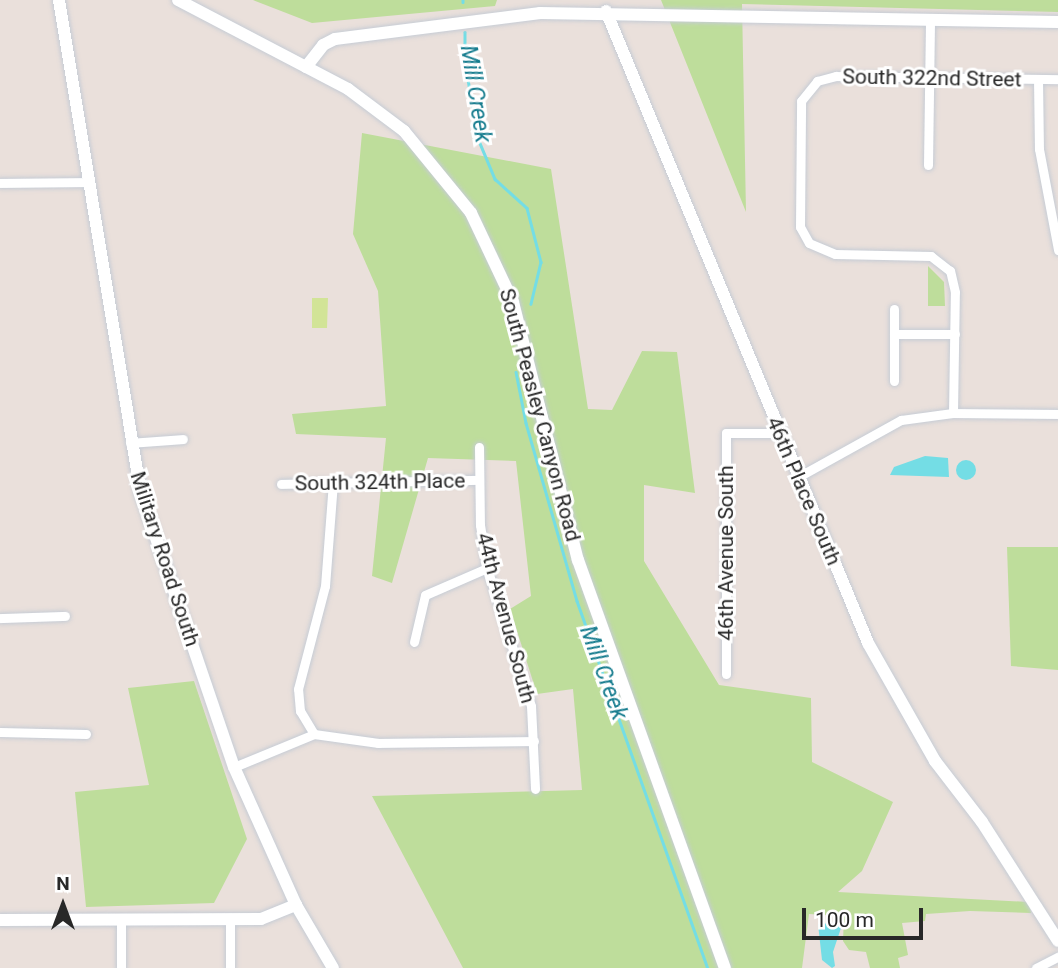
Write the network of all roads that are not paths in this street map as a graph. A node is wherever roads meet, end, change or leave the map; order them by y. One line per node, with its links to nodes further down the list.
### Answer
1 (59, 0): 5 (main road, Military Road South)
2 (67, 0): 5 (main road)
3 (178, 0): 8 (main road, South Peasley Canyon Road)
4 (608, 6): 6 (main road); 8 (main road); 22 (main road, 46th Place South)
5 (62, 18): 13 (main road, Military Road South)
6 (930, 19): 7 (main road); 9 (street)
7 (1058, 22)
8 (306, 67): 50 (main road, South Peasley Canyon Road)
9 (929, 76): 10 (street, South 322nd Street); 12 (street); 18 (street, South 322nd Street)
10 (1038, 79): 11 (street, South 322nd Street); 15 (street)
11 (1058, 79)
12 (928, 165)
13 (89, 182): 14 (street); 24 (main road, Military Road South)
14 (0, 183)
15 (1058, 250)
16 (894, 309): 17 (street)
17 (894, 334): 18 (street); 19 (street)
18 (955, 334): 20 (street)
19 (894, 381)
20 (953, 413): 21 (street); 26 (street)
21 (1058, 414)
22 (780, 433): 26 (main road, 46th Place South); 34 (street, 46th Avenue South)
23 (183, 439): 24 (street)
24 (130, 443): 39 (main road, Military Road South)
25 (479, 447): 27 (street, 44th Avenue South)
26 (798, 477): 45 (main road, 46th Place South)
27 (478, 480): 28 (street, South 324th Place); 30 (street, 44th Avenue South)
28 (332, 483): 29 (street, South 324th Place); 37 (street)
29 (281, 484)
30 (487, 568): 33 (street); 38 (street, 44th Avenue South)
31 (65, 616): 32 (street)
32 (0, 618)
33 (414, 642)
34 (726, 674)
35 (0, 732): 36 (street)
36 (86, 734)
37 (314, 734): 38 (street); 39 (street)
38 (534, 741): 40 (street, 44th Avenue South)
39 (234, 767): 41 (main road, Military Road South)
40 (535, 789)
41 (296, 905): 42 (main road); 49 (main road, Military Road South)
42 (230, 919): 44 (main road); 48 (street)
43 (0, 920): 44 (main road)
44 (121, 922): 47 (street)
45 (1058, 941)
46 (1058, 957): 51 (street)
47 (121, 968)
48 (230, 968)
49 (333, 968)
50 (725, 968)
51 (1036, 968)

